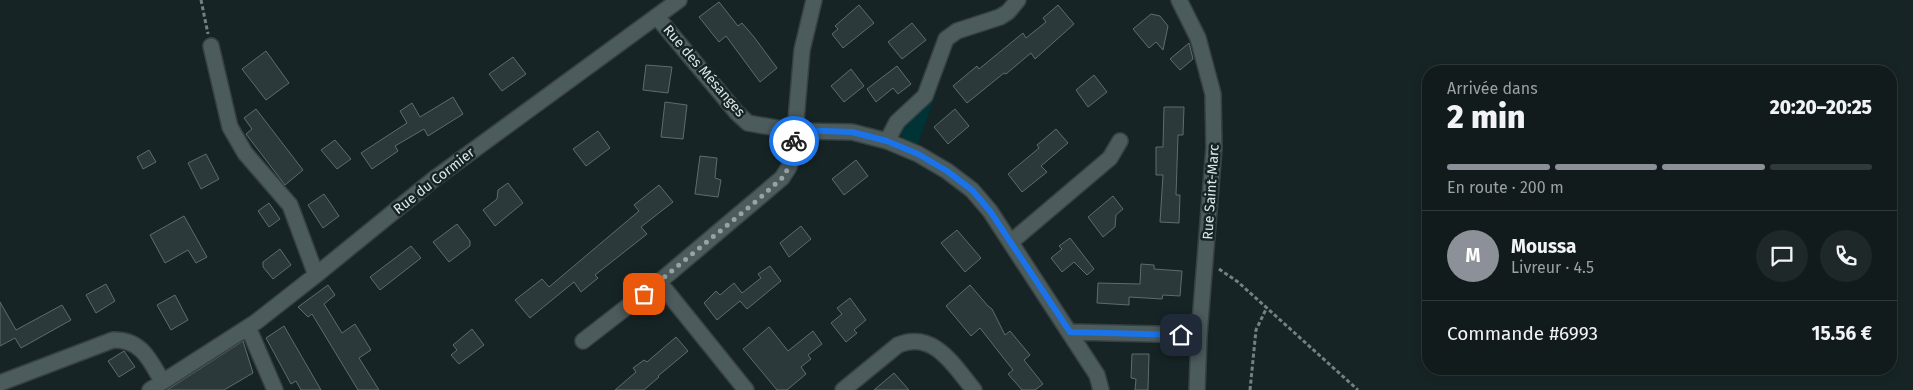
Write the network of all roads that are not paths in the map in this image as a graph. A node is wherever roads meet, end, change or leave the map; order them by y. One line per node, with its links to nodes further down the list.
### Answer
1 (679, 0): 5 (street, Rue du Cormier)
2 (814, 0): 7 (street)
3 (1018, 0): 8 (street)
4 (1179, 0): 15 (street, Rue Saint-Marc)
5 (657, 17): 7 (street, Rue des Mésanges); 11 (street, Rue du Cormier)
6 (211, 46): 11 (street)
7 (794, 130): 8 (street, Rue des Mésanges); 12 (street)
8 (887, 141): 10 (street, Rue des Mésanges)
9 (1120, 141): 10 (street)
10 (1011, 242): 14 (street, Rue des Mésanges)
11 (316, 275): 13 (street, Rue du Cormier)
12 (659, 282): 16 (street); 21 (street)
13 (248, 327): 18 (street, Rue du Cormier); 20 (street)
14 (1070, 332): 15 (street); 24 (street, Rue des Mésanges)
15 (1200, 335): 25 (street, Rue Saint-Marc)
16 (583, 341)
17 (0, 383): 18 (street); 19 (street)
18 (156, 385)
19 (6, 390)
20 (275, 390)
21 (746, 390)
22 (843, 390): 23 (street)
23 (974, 390)
24 (1101, 390)
25 (1197, 390)

